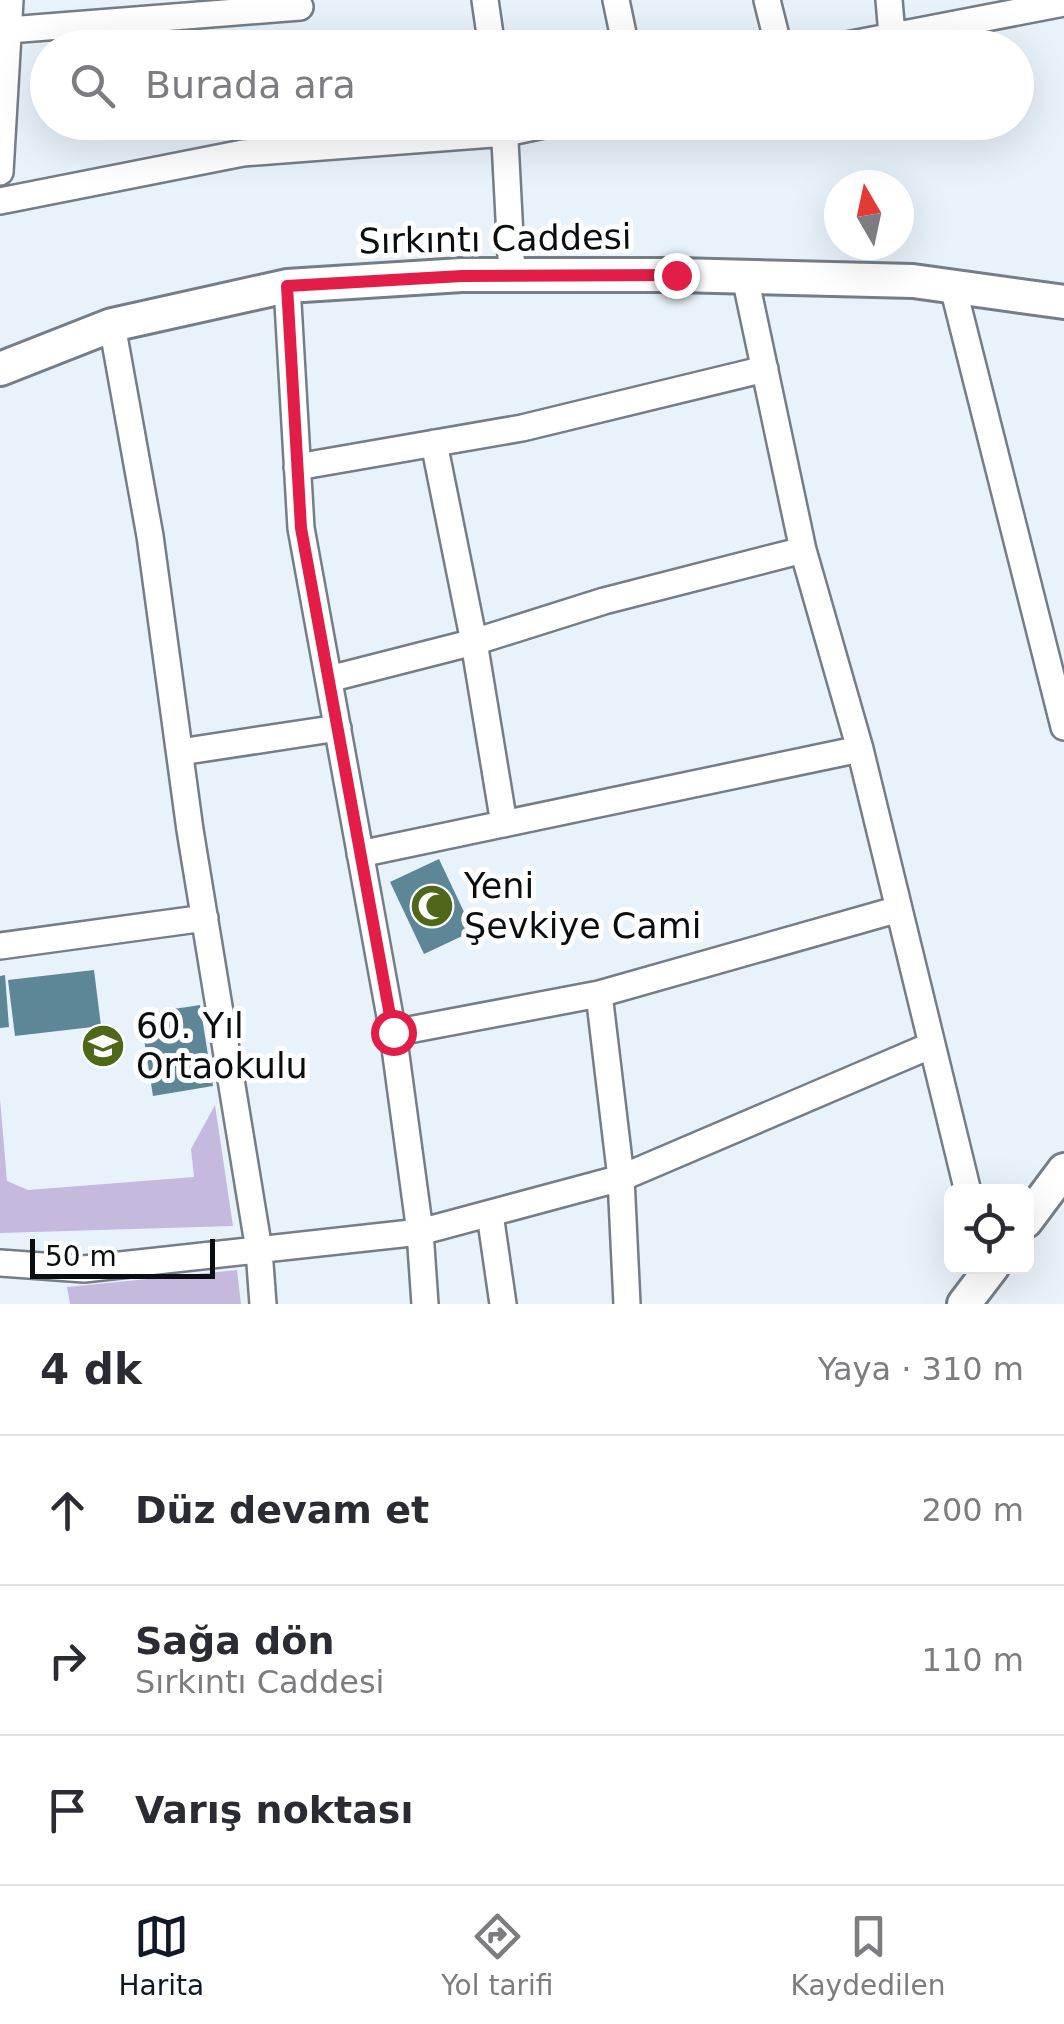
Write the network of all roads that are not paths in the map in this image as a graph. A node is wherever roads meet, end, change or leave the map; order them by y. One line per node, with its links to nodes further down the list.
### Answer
1 (10, 0): 9 (street)
2 (485, 0): 10 (street)
3 (616, 0): 11 (street)
4 (767, 0): 12 (street)
5 (889, 0): 13 (street)
6 (1064, 3): 7 (street)
7 (1023, 5): 14 (street)
8 (300, 6): 9 (street)
9 (9, 30): 17 (street)
10 (489, 30)
11 (622, 30)
12 (774, 30)
13 (892, 30)
14 (914, 30)
15 (374, 140): 18 (street)
16 (506, 140): 19 (street)
17 (0, 172)
18 (0, 201)
19 (512, 276): 20 (street, Sırkıntı Caddesi); 21 (street, Sırkıntı Caddesi)
20 (745, 276): 22 (street, Sırkıntı Caddesi); 26 (street)
21 (287, 286): 24 (street, Sırkıntı Caddesi); 28 (street)
22 (953, 287): 23 (street, Sırkıntı Caddesi); 32 (street)
23 (1064, 302)
24 (112, 325): 25 (street, Sırkıntı Caddesi); 35 (street)
25 (0, 369)
26 (765, 369): 27 (street); 29 (street)
27 (434, 443): 28 (street); 30 (street)
28 (298, 466): 31 (street)
29 (803, 550): 30 (street); 34 (street)
30 (474, 642): 31 (street); 36 (street)
31 (328, 680): 33 (street)
32 (1064, 727)
33 (338, 728): 35 (street); 37 (street)
34 (860, 749): 36 (street); 38 (street)
35 (180, 752): 39 (street)
36 (504, 824): 37 (street)
37 (360, 854): 42 (street)
38 (899, 909): 41 (street); 43 (street)
39 (204, 918): 40 (street); 50 (street)
40 (0, 946)
41 (599, 994): 42 (street); 45 (street)
42 (393, 1032): 49 (street)
43 (932, 1045): 45 (street); 46 (street)
44 (1064, 1170): 47 (street)
45 (621, 1178): 48 (street); 56 (street)
46 (966, 1184)
47 (1034, 1210)
48 (490, 1214): 49 (street); 55 (street)
49 (420, 1232): 50 (street); 54 (street)
50 (259, 1250): 51 (street); 53 (street)
51 (0, 1263)
52 (985, 1274): 57 (street)
53 (263, 1304)
54 (425, 1304)
55 (504, 1304)
56 (627, 1304)
57 (964, 1304)

